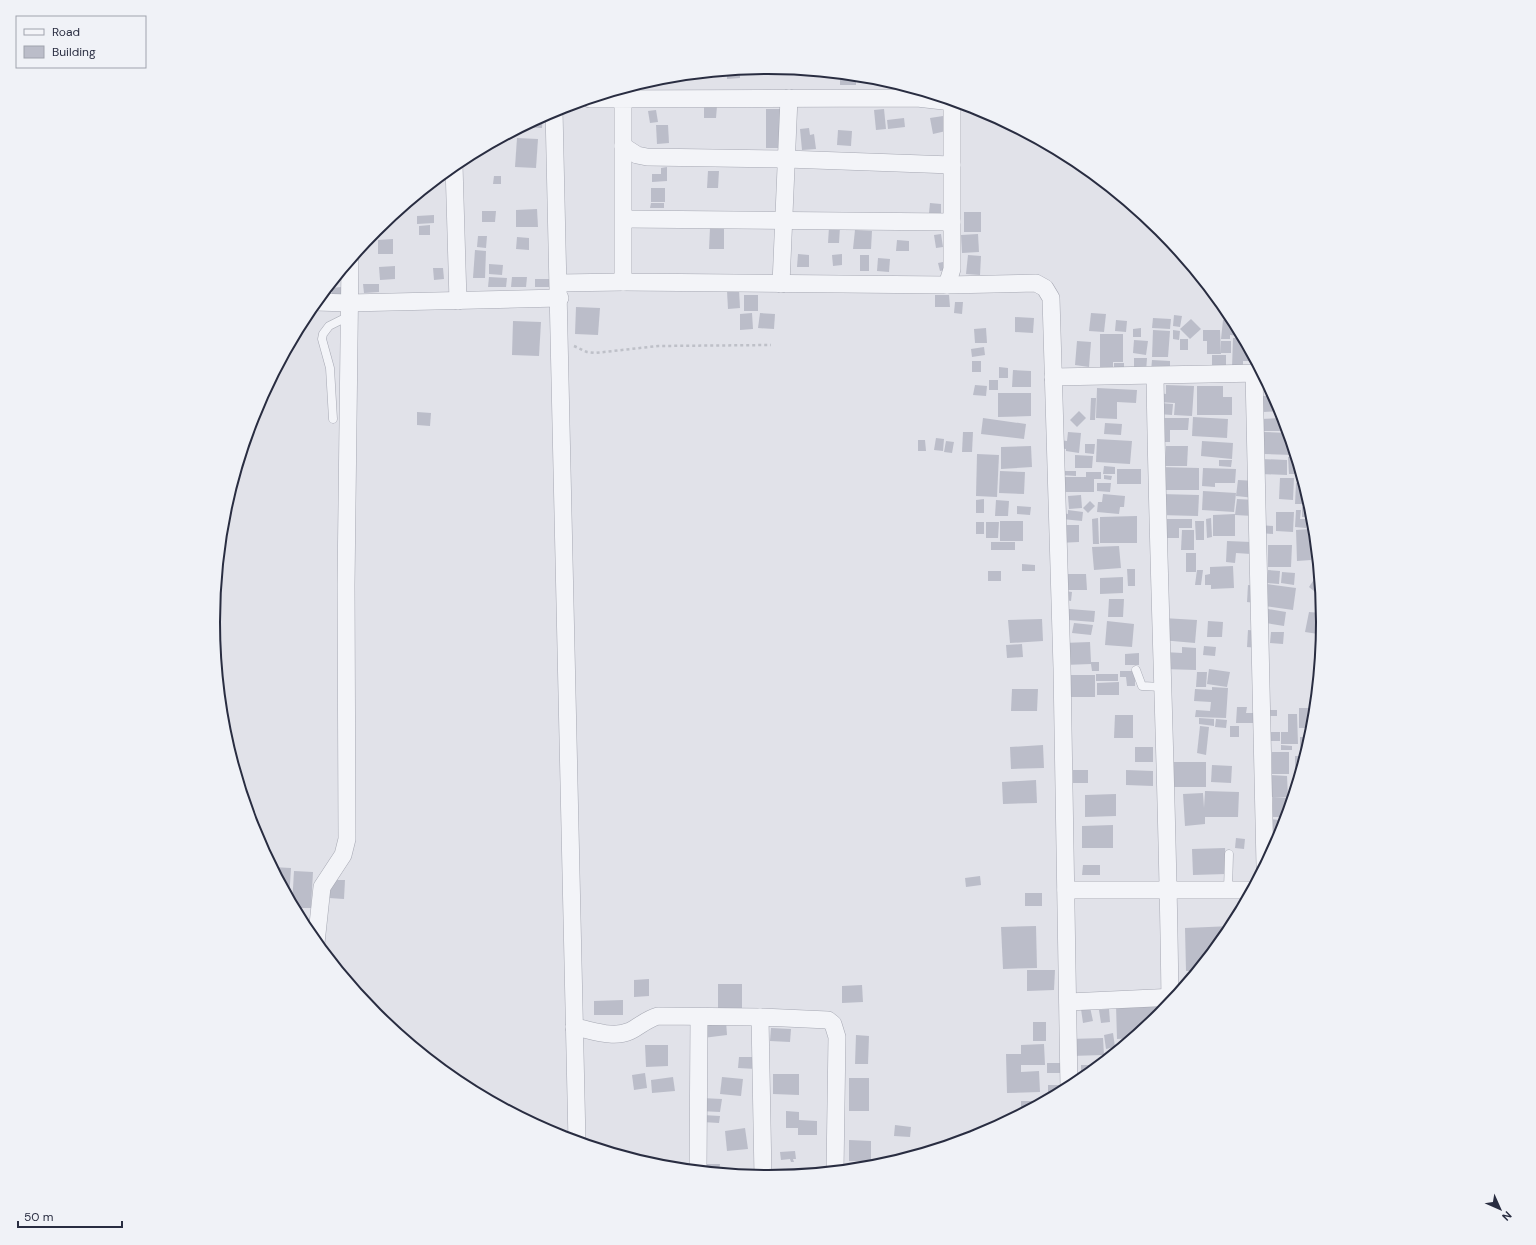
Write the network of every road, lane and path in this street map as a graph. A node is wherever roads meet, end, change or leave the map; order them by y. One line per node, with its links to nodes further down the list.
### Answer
1 (789, 98): 3 (street); 4 (street); 8 (street)
2 (606, 99): 3 (street)
3 (623, 99): 7 (street)
4 (933, 100)
5 (952, 106): 9 (street)
6 (554, 118): 18 (street)
7 (623, 146): 8 (street); 11 (street)
8 (786, 159): 9 (street); 12 (street)
9 (952, 165): 13 (street)
10 (454, 172): 19 (street)
11 (624, 219): 12 (street); 15 (street)
12 (784, 220): 13 (street); 16 (street)
13 (952, 222): 17 (street)
14 (350, 268): 21 (street)
15 (623, 282): 16 (street); 18 (street)
16 (781, 284): 17 (street)
17 (947, 285): 27 (street)
18 (559, 291): 19 (street); 22 (street)
19 (458, 301): 21 (street)
20 (323, 303): 21 (street)
21 (349, 309): 28 (lane); 37 (street)
22 (560, 334): 23 (path); 43 (street)
23 (771, 345)
24 (1256, 373): 25 (street)
25 (1155, 376): 27 (street); 30 (street)
26 (1258, 376): 32 (street)
27 (1053, 377): 33 (street)
28 (333, 419)
29 (1136, 670): 30 (lane)
30 (1162, 687): 35 (street)
31 (1229, 854): 36 (lane)
32 (1265, 854)
33 (1066, 890): 35 (street); 40 (street)
34 (1247, 890): 36 (street)
35 (1168, 891): 36 (street); 38 (street)
36 (1228, 891)
37 (317, 934)
38 (1172, 993)
39 (1166, 999): 40 (street)
40 (1068, 1002): 44 (street)
41 (699, 1016): 42 (street); 43 (street); 46 (street)
42 (760, 1018): 47 (street); 48 (street)
43 (574, 1027): 45 (street)
44 (1069, 1081)
45 (577, 1136)
46 (698, 1166)
47 (836, 1166)
48 (763, 1171)

